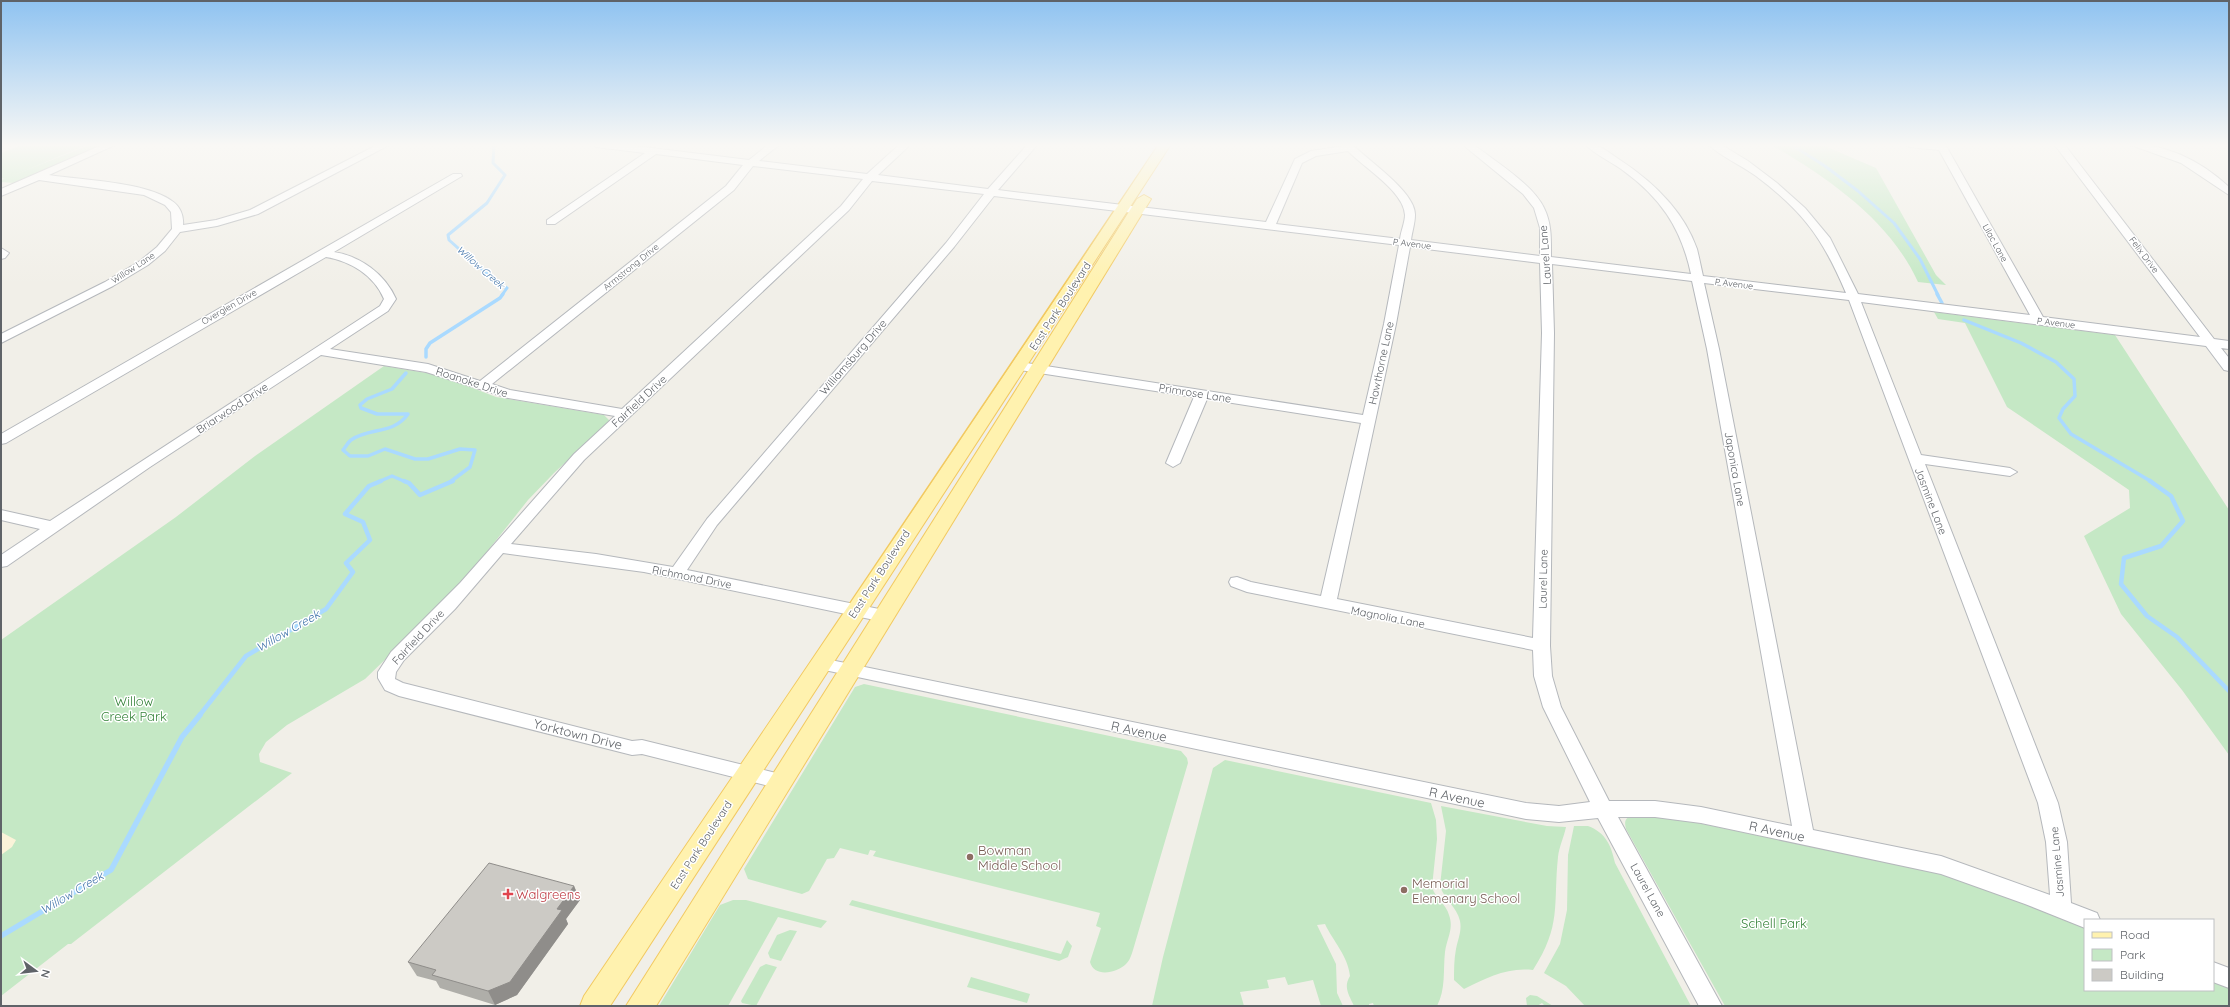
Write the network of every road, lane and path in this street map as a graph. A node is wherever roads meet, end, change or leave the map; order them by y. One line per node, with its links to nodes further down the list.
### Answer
1 (139, 191): 21 (street)
2 (295, 191): 21 (street)
3 (431, 191): 24 (street, Overglen Drive)
4 (593, 191): 19 (street)
5 (726, 191): 36 (street, Armstrong Drive)
6 (859, 191): 38 (street, Fairfield Drive)
7 (975, 191): 17 (street, P Avenue)
8 (1141, 191): 18 (main road, East Park Boulevard)
9 (1149, 191): 18 (main road, East Park Boulevard)
10 (1285, 191): 20 (street)
11 (1397, 191): 22 (street, Hawthorne Lane)
12 (1525, 191): 26 (street, Laurel Lane)
13 (1652, 191): 27 (street, Japonica Lane)
14 (1781, 191): 28 (street, Jasmine Lane)
15 (1966, 191): 29 (street, Lilac Lane)
16 (2095, 191): 31 (street, Felix Drive)
17 (991, 193): 18 (street, P Avenue); 50 (street, Williamsburg Drive)
18 (1129, 210): 20 (street, P Avenue); 35 (main road, East Park Boulevard)
19 (551, 222)
20 (1269, 227): 22 (street, P Avenue)
21 (177, 229): 30 (street, Willow Lane)
22 (1404, 243): 26 (street, P Avenue); 39 (street, Hawthorne Lane)
23 (1, 251): 25 (street)
24 (324, 253): 33 (street, Briarwood Drive); 40 (street, Overglen Drive)
25 (1, 256)
26 (1547, 261): 27 (street, P Avenue); 55 (street, Laurel Lane)
27 (1698, 279): 28 (street, P Avenue); 62 (street, Japonica Lane)
28 (1854, 299): 29 (street, P Avenue); 41 (street, Jasmine Lane)
29 (2038, 320): 31 (street, P Avenue)
30 (1, 339)
31 (2211, 343): 32 (street, P Avenue); 34 (street, Felix Drive)
32 (2229, 345)
33 (320, 351): 36 (street, Roanoke Drive); 47 (street, Briarwood Drive)
34 (2229, 367)
35 (1029, 368): 37 (street, Primrose Lane); 45 (main road, East Park Boulevard); 46 (main road, East Park Boulevard)
36 (482, 386): 38 (street, Roanoke Drive)
37 (1202, 394): 39 (street, Primrose Lane); 42 (street)
38 (625, 414): 48 (street, Fairfield Drive)
39 (1369, 420): 52 (street, Hawthorne Lane)
40 (1, 440)
41 (1914, 458): 43 (street); 63 (street, Jasmine Lane)
42 (1173, 463)
43 (2010, 472)
44 (1, 515): 47 (street)
45 (916, 519): 46 (main road); 53 (main road, East Park Boulevard)
46 (942, 524): 54 (main road, East Park Boulevard)
47 (54, 527): 49 (street, Briarwood Drive)
48 (499, 548): 50 (street, Richmond Drive); 58 (street, Fairfield Drive)
49 (1, 562)
50 (677, 573): 53 (street, Richmond Drive)
51 (1237, 582): 52 (street, Magnolia Lane)
52 (1328, 604): 55 (street, Magnolia Lane)
53 (855, 610): 54 (street, Richmond Drive); 56 (main road, East Park Boulevard)
54 (884, 616): 57 (main road, East Park Boulevard)
55 (1542, 646): 61 (street, Laurel Lane)
56 (821, 664): 57 (street, R Avenue); 59 (main road, East Park Boulevard)
57 (850, 670): 60 (main road, East Park Boulevard); 61 (street, R Avenue)
58 (387, 672): 59 (street, Yorktown Drive)
59 (748, 773): 60 (street, Yorktown Drive); 67 (main road, East Park Boulevard)
60 (781, 781): 68 (main road, East Park Boulevard)
61 (1603, 809): 62 (street, R Avenue); 69 (street, Laurel Lane)
62 (1804, 837): 63 (street, R Avenue)
63 (2061, 908): 64 (street, R Avenue)
64 (2087, 919)
65 (2214, 972): 66 (street)
66 (2229, 978)
67 (594, 1006)
68 (640, 1006)
69 (1711, 1006)

